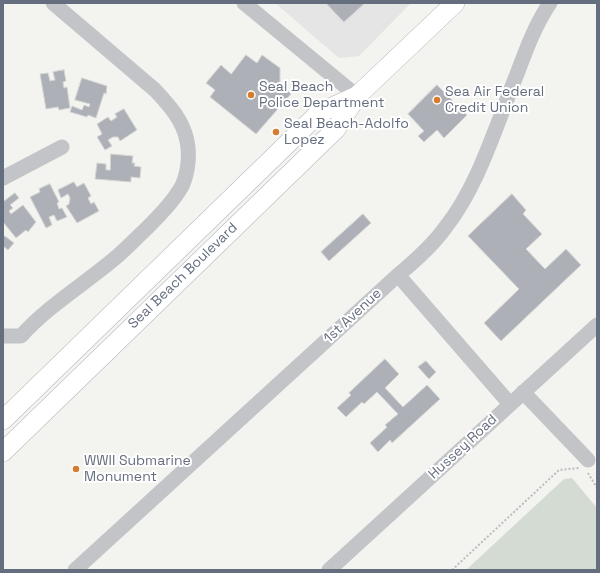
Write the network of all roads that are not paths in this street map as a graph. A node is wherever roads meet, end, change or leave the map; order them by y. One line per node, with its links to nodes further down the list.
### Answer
1 (53, 3): 10 (street)
2 (244, 3): 5 (street)
3 (455, 3): 5 (main road, Seal Beach Boulevard)
4 (550, 3): 8 (street, 1st Avenue)
5 (357, 96): 13 (main road, Seal Beach Boulevard); 14 (main road, Seal Beach Boulevard)
6 (62, 147): 7 (street)
7 (3, 178)
8 (398, 275): 12 (street); 16 (street, 1st Avenue)
9 (597, 324): 11 (street, Hussey Road)
10 (3, 336)
11 (523, 392): 12 (street, Hussey Road); 15 (street)
12 (510, 404): 17 (street, Hussey Road)
13 (3, 420)
14 (3, 452)
15 (588, 460)
16 (75, 570)
17 (329, 570)

